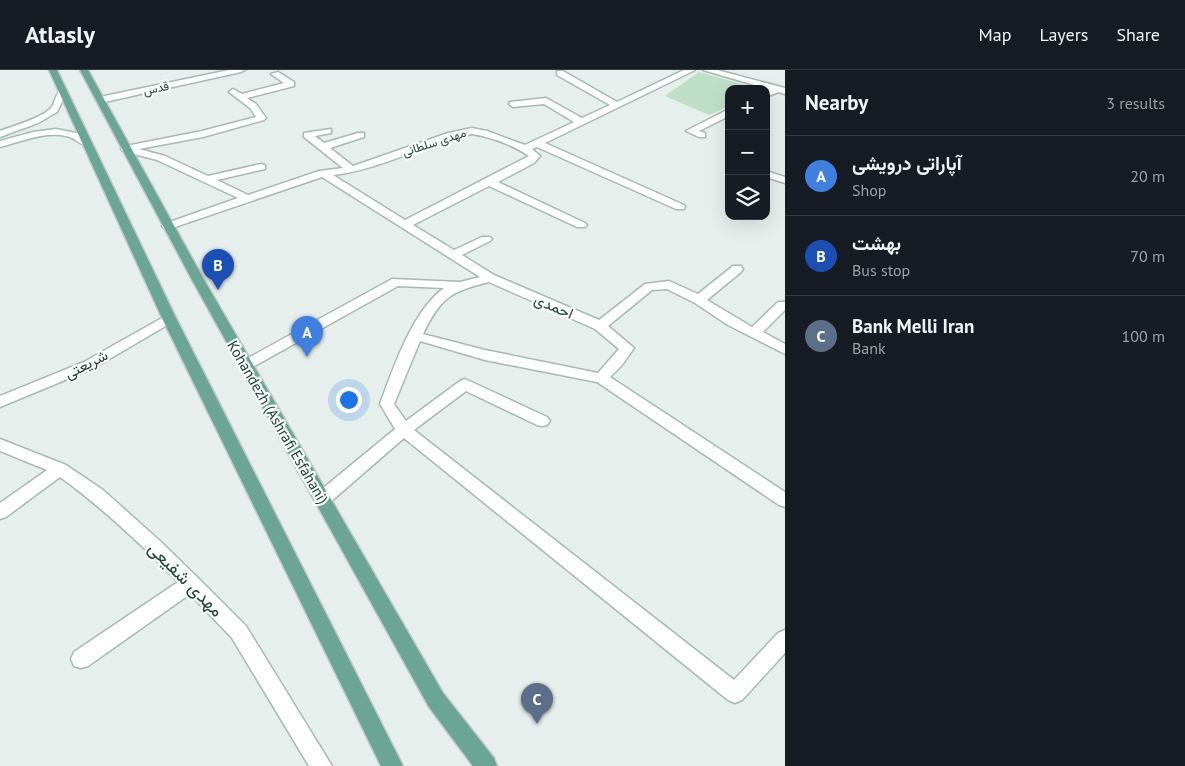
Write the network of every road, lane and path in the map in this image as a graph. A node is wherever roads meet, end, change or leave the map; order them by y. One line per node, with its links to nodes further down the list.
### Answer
1 (53, 70): 9 (main road)
2 (84, 70): 10 (main road, Kohandezh (Ashrafi Esfahani))
3 (241, 70): 10 (street, قدس)
4 (691, 70): 12 (street)
5 (707, 70): 8 (street)
6 (560, 73): 12 (street)
7 (275, 74): 25 (street)
8 (781, 90)
9 (63, 91): 14 (street); 21 (main road)
10 (100, 100): 25 (main road, Kohandezh (Ashrafi Esfahani))
11 (514, 104): 15 (street)
12 (616, 105): 15 (street)
13 (725, 114): 20 (street)
14 (35, 121): 17 (street); 18 (street)
15 (581, 122): 22 (street)
16 (328, 131): 24 (street)
17 (51, 133): 21 (street); 23 (street)
18 (0, 134)
19 (361, 135): 24 (street)
20 (702, 135)
21 (87, 143): 46 (main road)
22 (537, 143): 26 (street); 35 (street)
23 (0, 144)
24 (322, 147): 28 (street)
25 (126, 149): 31 (street); 38 (main road, Kohandezh (Ashrafi Esfahani))
26 (525, 149): 28 (street, مهدی سلطانی); 33 (street)
27 (261, 167): 31 (street)
28 (352, 170): 29 (street, مهدی سلطانی)
29 (323, 173): 34 (street, مهدی سلطانی); 36 (street, احمدی)
30 (769, 175): 32 (street)
31 (206, 180): 34 (street)
32 (785, 180)
33 (490, 182): 36 (street); 37 (street)
34 (248, 199): 38 (street, مهدی سلطانی)
35 (680, 207)
36 (406, 224): 40 (street, احمدی)
37 (581, 225)
38 (168, 226): 51 (main road, Kohandezh (Ashrafi Esfahani))
39 (486, 239): 40 (street)
40 (454, 255): 42 (street, احمدی)
41 (737, 269): 44 (street)
42 (490, 278): 43 (street); 47 (street, احمدی)
43 (463, 286): 49 (street); 51 (street)
44 (698, 300): 47 (street); 48 (street)
45 (782, 305): 48 (street)
46 (168, 318): 53 (street, شریعتی); 65 (main road)
47 (600, 326): 52 (street, احمدی)
48 (754, 333): 50 (street)
49 (416, 336): 52 (street); 55 (street)
50 (785, 350)
51 (246, 365): 58 (main road, Kohandezh (Ashrafi Esfahani))
52 (601, 378): 59 (street)
53 (1, 399)
54 (542, 421): 55 (street)
55 (404, 430): 58 (street); 62 (street)
56 (0, 445): 57 (street, مهدی شفیعی)
57 (60, 469): 60 (street); 61 (street, مهدی شفیعی)
58 (322, 499): 66 (main road, Kohandezh (Ashrafi Esfahani))
59 (785, 500)
60 (0, 512)
61 (191, 583): 63 (street); 64 (street, مهدی شفیعی)
62 (785, 639)
63 (80, 659)
64 (321, 766)
65 (392, 766)
66 (486, 766)

